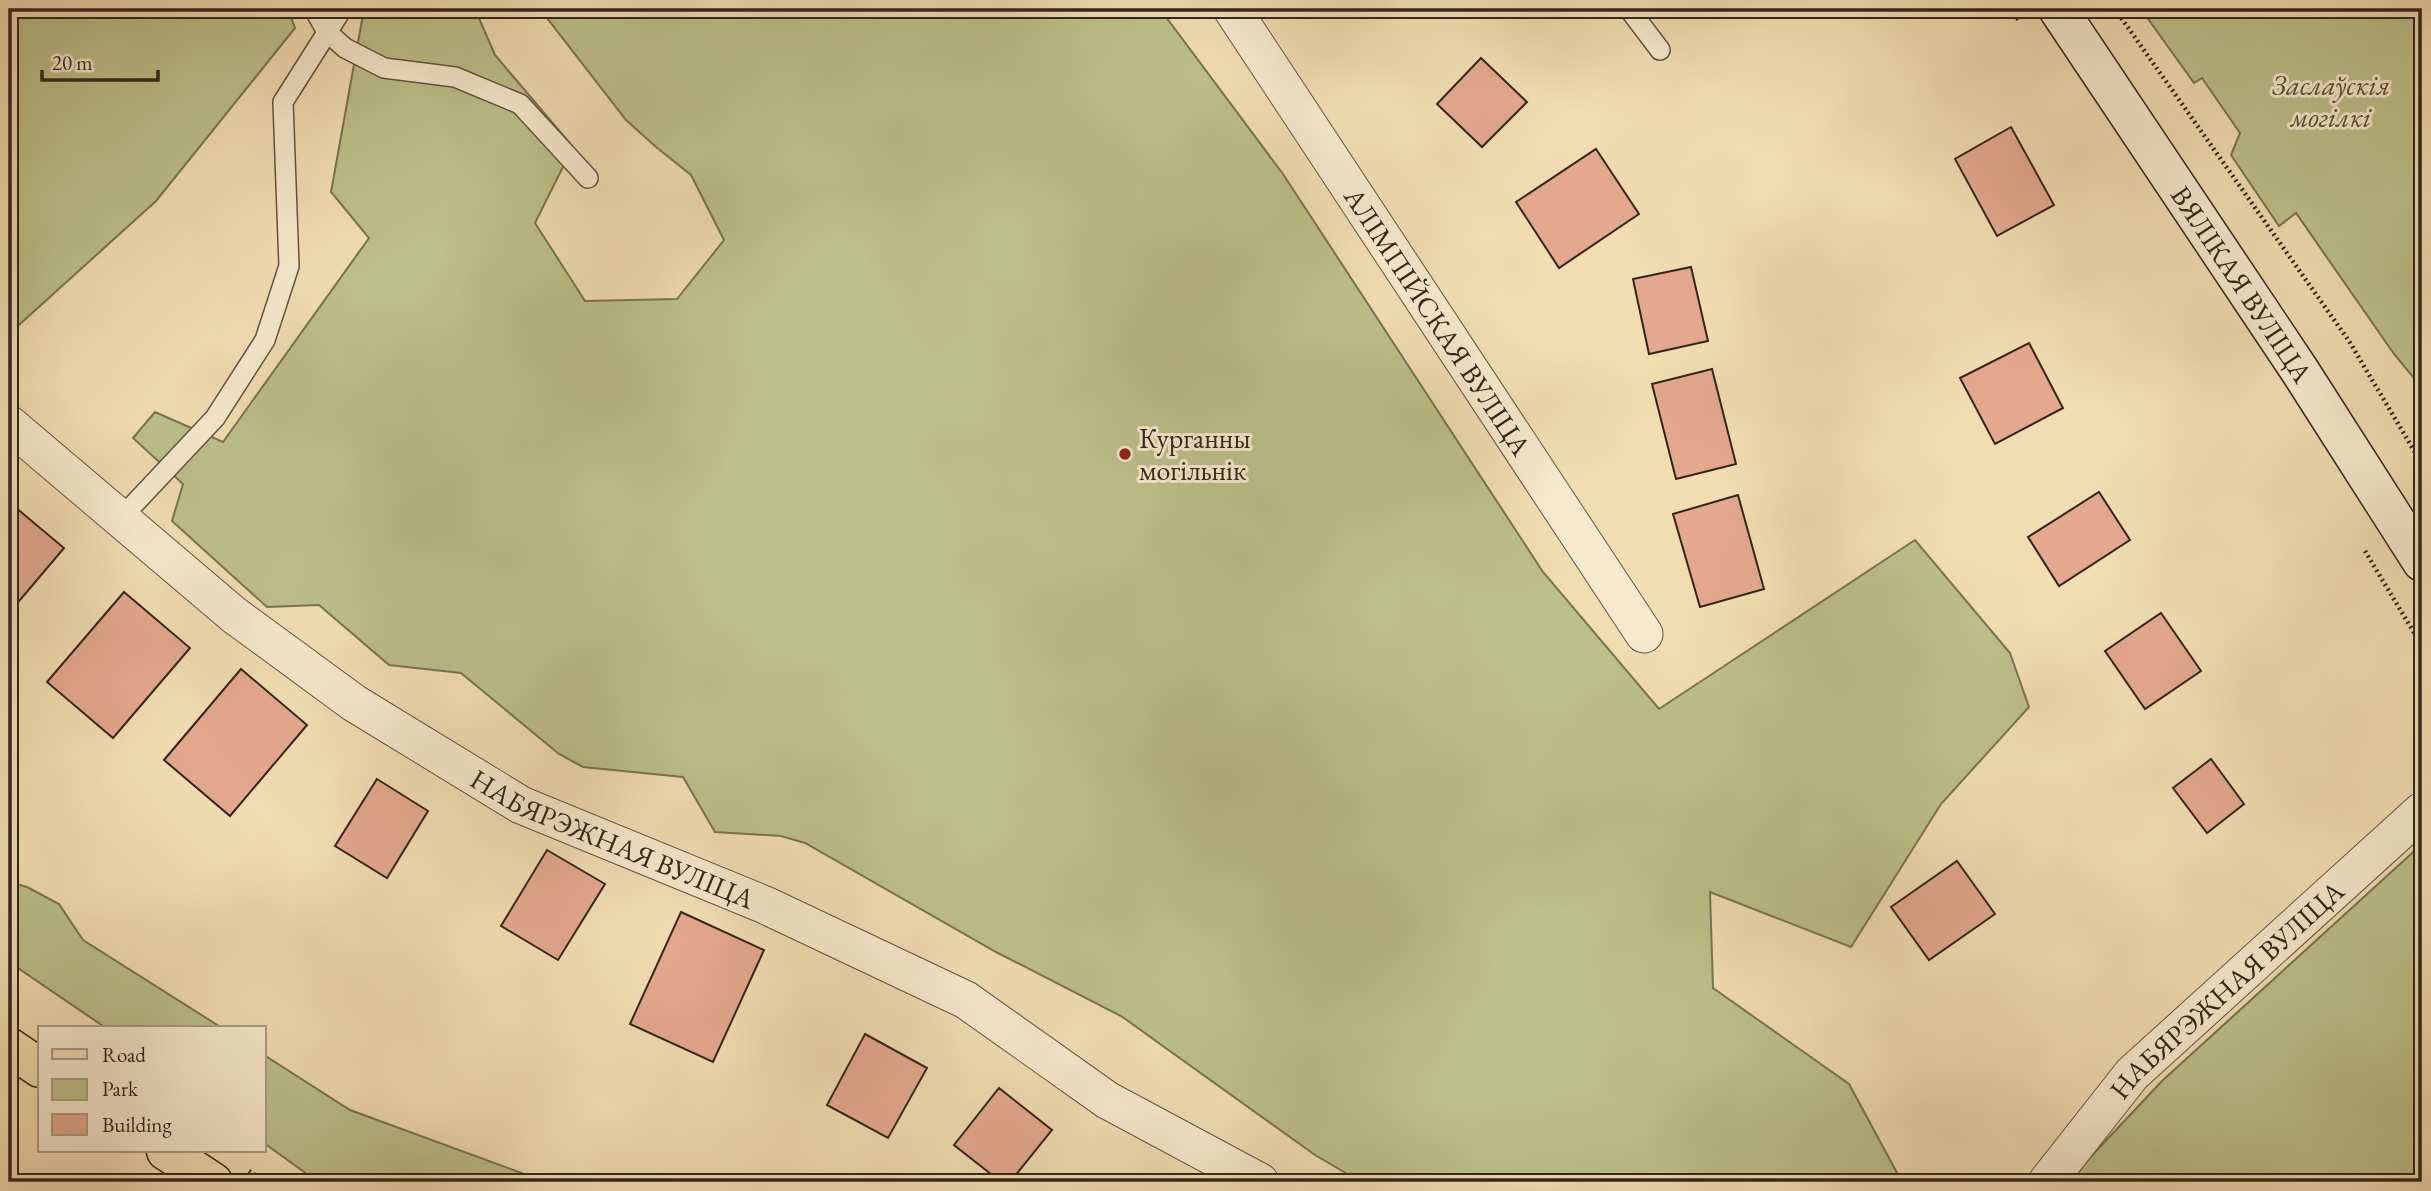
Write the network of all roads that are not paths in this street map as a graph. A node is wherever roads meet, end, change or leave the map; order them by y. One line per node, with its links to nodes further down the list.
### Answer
1 (314, 9): 6 (lane)
2 (342, 9): 6 (lane)
3 (1232, 9): 12 (street, АЛІМПІЙСКАЯ ВУЛІЦА)
4 (1629, 9): 7 (lane)
5 (2058, 9): 11 (main road, ВЯЛІКАЯ ВУЛІЦА)
6 (327, 32): 8 (lane); 10 (lane)
7 (1660, 50)
8 (589, 178)
9 (9, 424): 10 (street, НАБЯРЭЖНАЯ ВУЛІЦА)
10 (120, 519): 18 (street, НАБЯРЭЖНАЯ ВУЛІЦА)
11 (2422, 562)
12 (1644, 634)
13 (2422, 811): 19 (street, НАБЯРЭЖНАЯ ВУЛІЦА)
14 (9, 1047): 15 (main road)
15 (38, 1067)
16 (168, 1152): 17 (main road)
17 (214, 1182)
18 (1260, 1182)
19 (2047, 1182)

